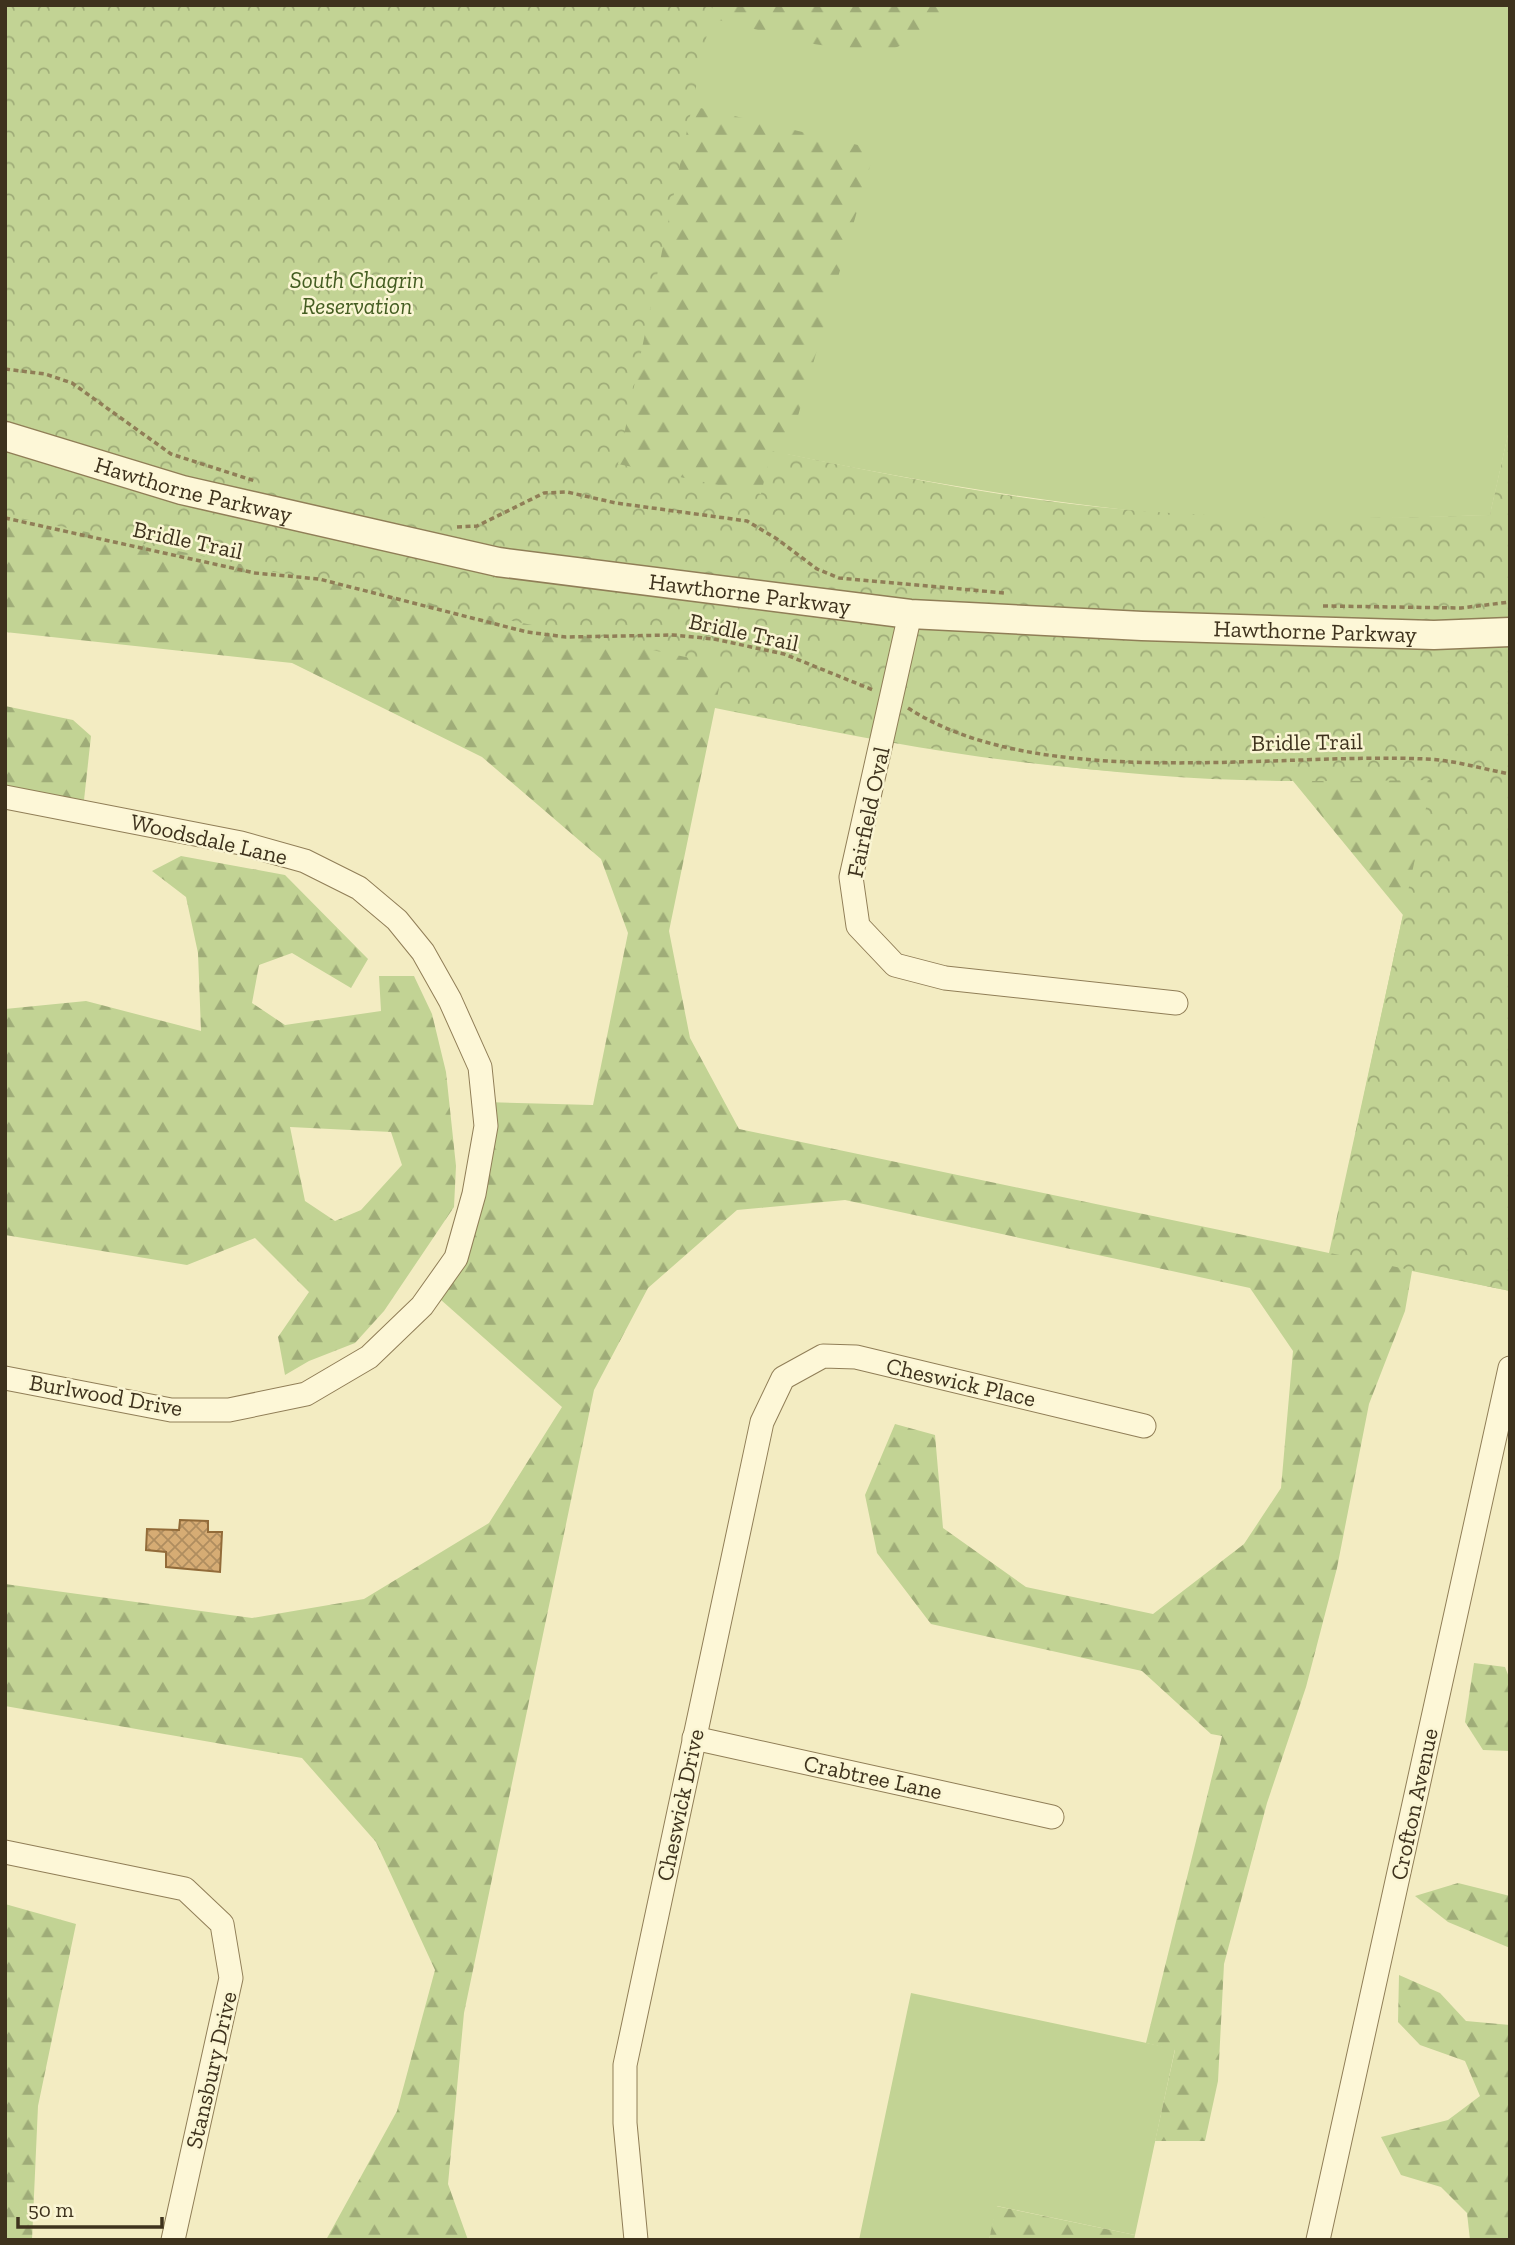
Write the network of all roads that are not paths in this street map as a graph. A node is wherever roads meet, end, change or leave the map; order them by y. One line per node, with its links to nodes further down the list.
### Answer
1 (5, 436): 2 (street, Hawthorne Parkway)
2 (910, 614): 3 (street, Hawthorne Parkway); 6 (street, Fairfield Oval)
3 (1510, 632)
4 (5, 797): 5 (street, Woodsdale Lane)
5 (423, 952): 8 (street, Burlwood Drive)
6 (1176, 1003)
7 (1510, 1368): 16 (street, Crofton Avenue)
8 (5, 1378)
9 (783, 1378): 10 (street, Cheswick Place); 11 (street, Cheswick Drive)
10 (1144, 1426)
11 (694, 1738): 12 (street, Crabtree Lane); 15 (street, Cheswick Drive)
12 (1052, 1817)
13 (5, 1852): 14 (street, Stansbury Drive)
14 (173, 2240)
15 (636, 2240)
16 (1318, 2240)

